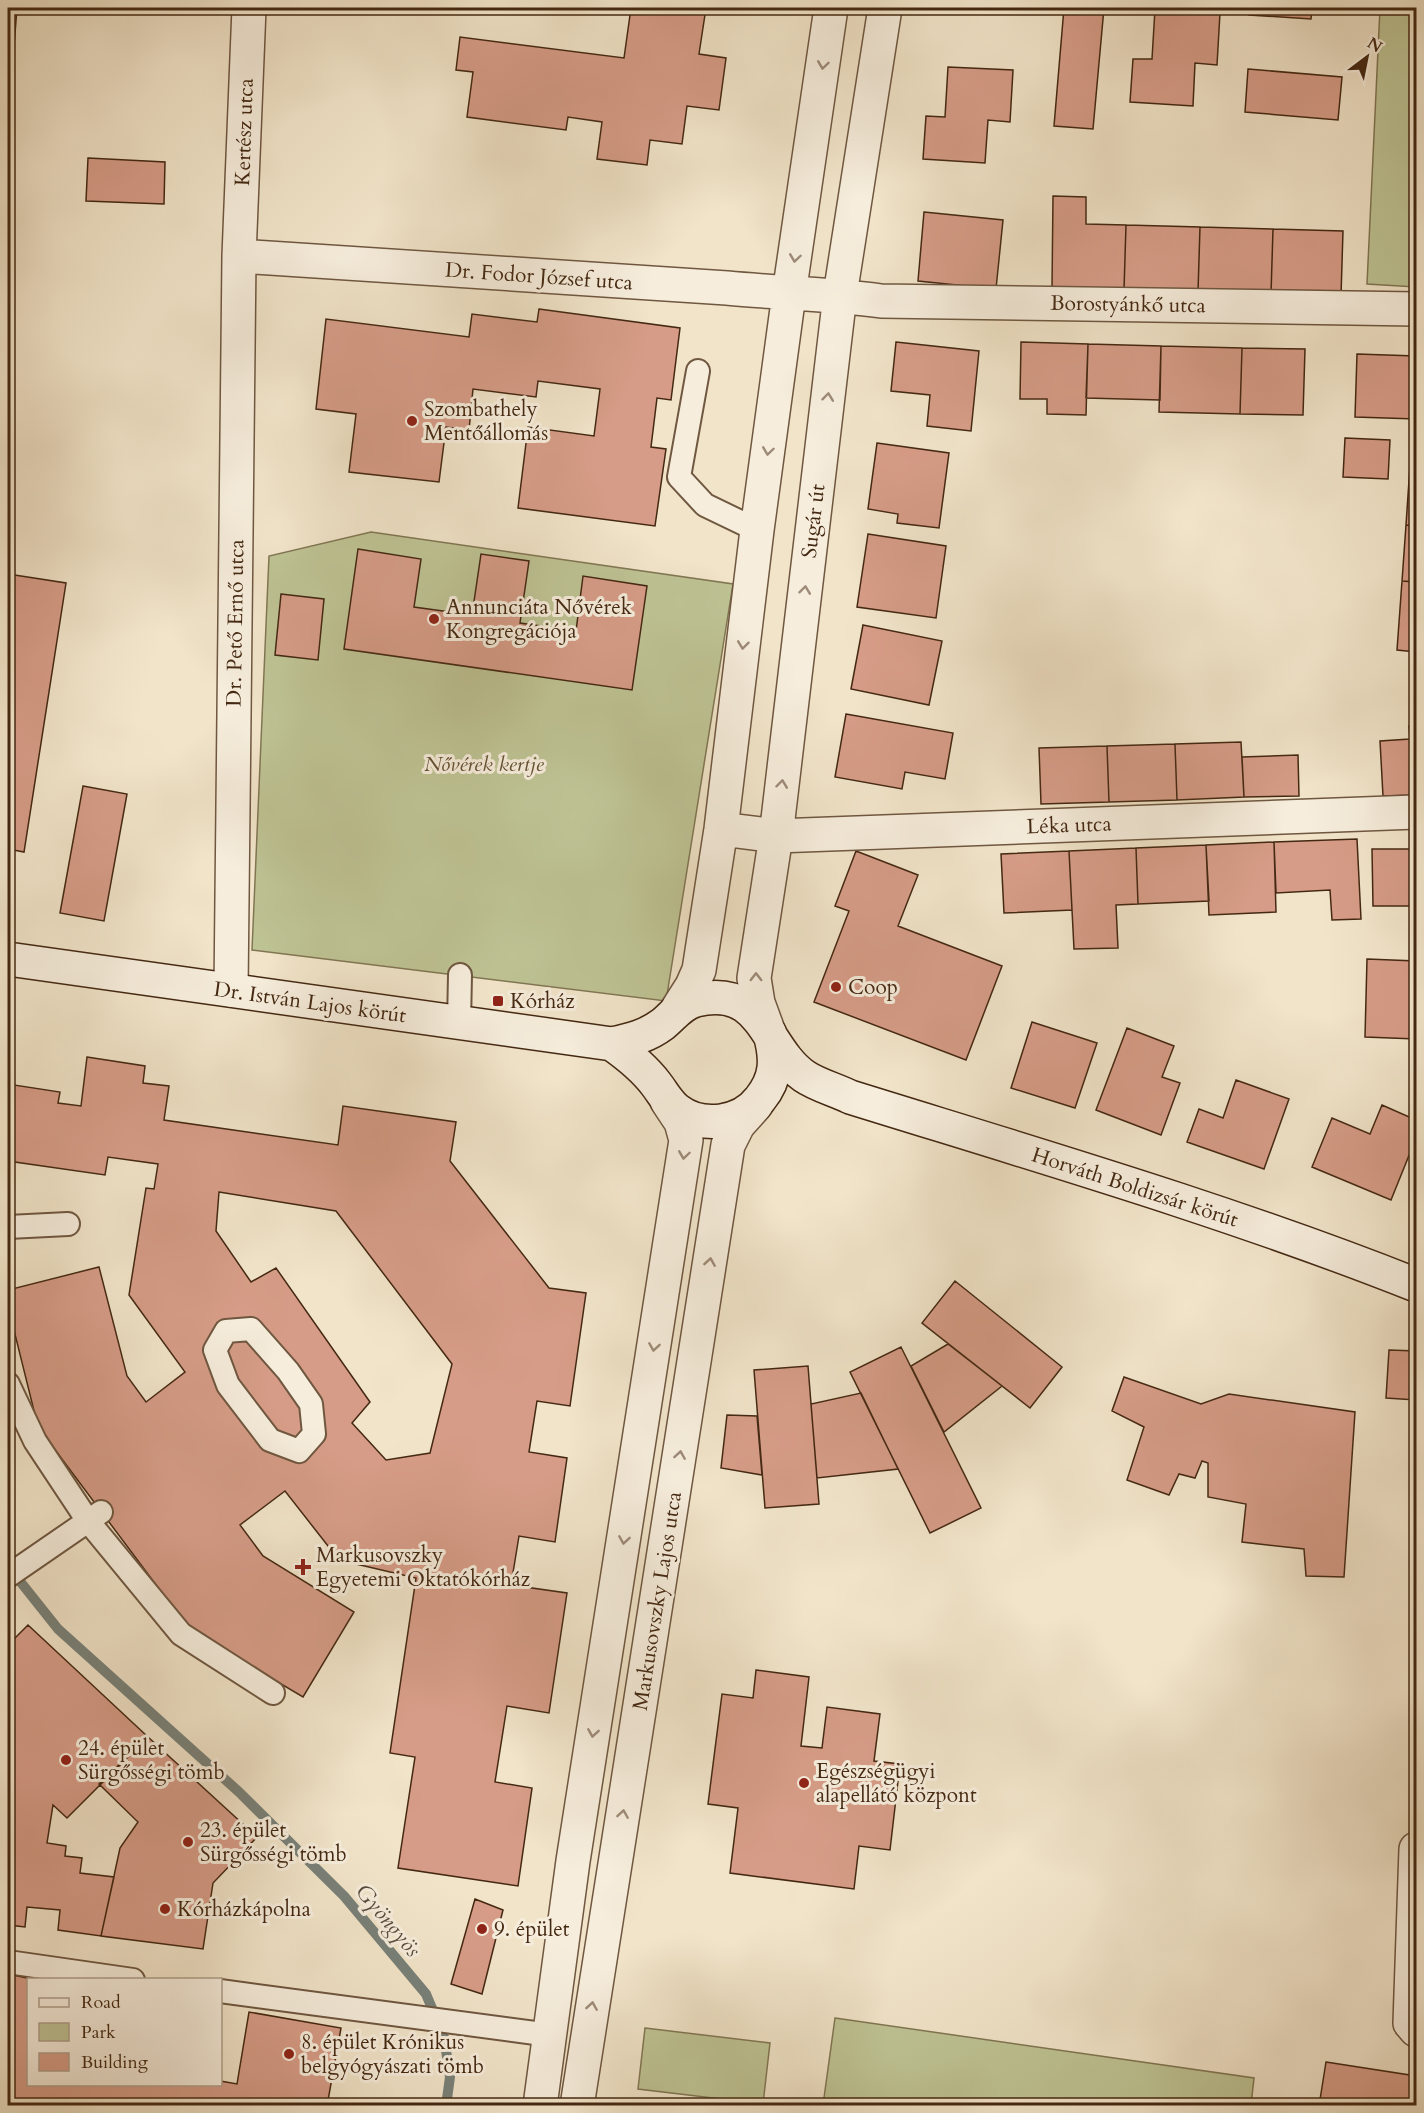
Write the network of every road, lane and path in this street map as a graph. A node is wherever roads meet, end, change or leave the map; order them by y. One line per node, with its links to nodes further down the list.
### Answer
1 (249, 8): 4 (street, Kertész utca)
2 (831, 8): 5 (street, one-way to 5)
3 (885, 8): 6 (street, Sugár út)
4 (239, 256): 5 (street, Dr. Fodor József utca); 15 (street, Dr. Pető Ernő utca)
5 (789, 294): 6 (street, Dr. Fodor József utca); 9 (street, one-way to 9)
6 (840, 296): 7 (street, Borostyánkő utca); 12 (street, Sugár út, one-way to 6)
7 (1416, 309)
8 (698, 371): 9 (lane)
9 (757, 530): 11 (street, one-way to 11)
10 (1416, 812): 12 (street, Léka utca)
11 (721, 830): 12 (street, Léka utca); 16 (street)
12 (776, 836): 18 (street, Sugár út, one-way to 12)
13 (8, 959): 15 (street, Dr. István Lajos körút)
14 (460, 975): 17 (lane)
15 (231, 990): 17 (street, Dr. István Lajos körút)
16 (671, 1016): 18 (street, Dr. István Lajos körút); 19 (street, Dr. István Lajos körút); 20 (street)
17 (459, 1023): 19 (street, Dr. István Lajos körút)
18 (770, 1033): 21 (street, Dr. István Lajos körút); 22 (street)
19 (612, 1044): 20 (street, Dr. István Lajos körút)
20 (662, 1093): 22 (street, Dr. István Lajos körút); 32 (street, Markusovszky Lajos utca, one-way to 32)
21 (850, 1097): 22 (street, Dr. István Lajos körút); 25 (street, Horváth Boldizsár körút)
22 (756, 1105): 33 (street, Markusovszky Lajos utca, one-way to 22)
23 (68, 1224): 24 (lane)
24 (8, 1227)
25 (1416, 1285)
26 (8, 1384): 28 (lane)
27 (244, 1408): 27 (lane)
28 (94, 1516): 29 (lane); 30 (lane)
29 (8, 1576)
30 (273, 1693)
31 (1416, 1849): 37 (street)
32 (573, 1862): 33 (street); 38 (street, Markusovszky Lajos utca)
33 (615, 1867): 39 (street, Markusovszky Lajos utca, one-way to 33)
34 (8, 1962): 35 (lane)
35 (119, 1978)
36 (222, 1991): 38 (lane)
37 (1413, 2027)
38 (550, 2036): 39 (street); 40 (street, Markusovszky Lajos utca)
39 (587, 2042): 41 (street, Markusovszky Lajos utca)
40 (540, 2106)
41 (577, 2106)

